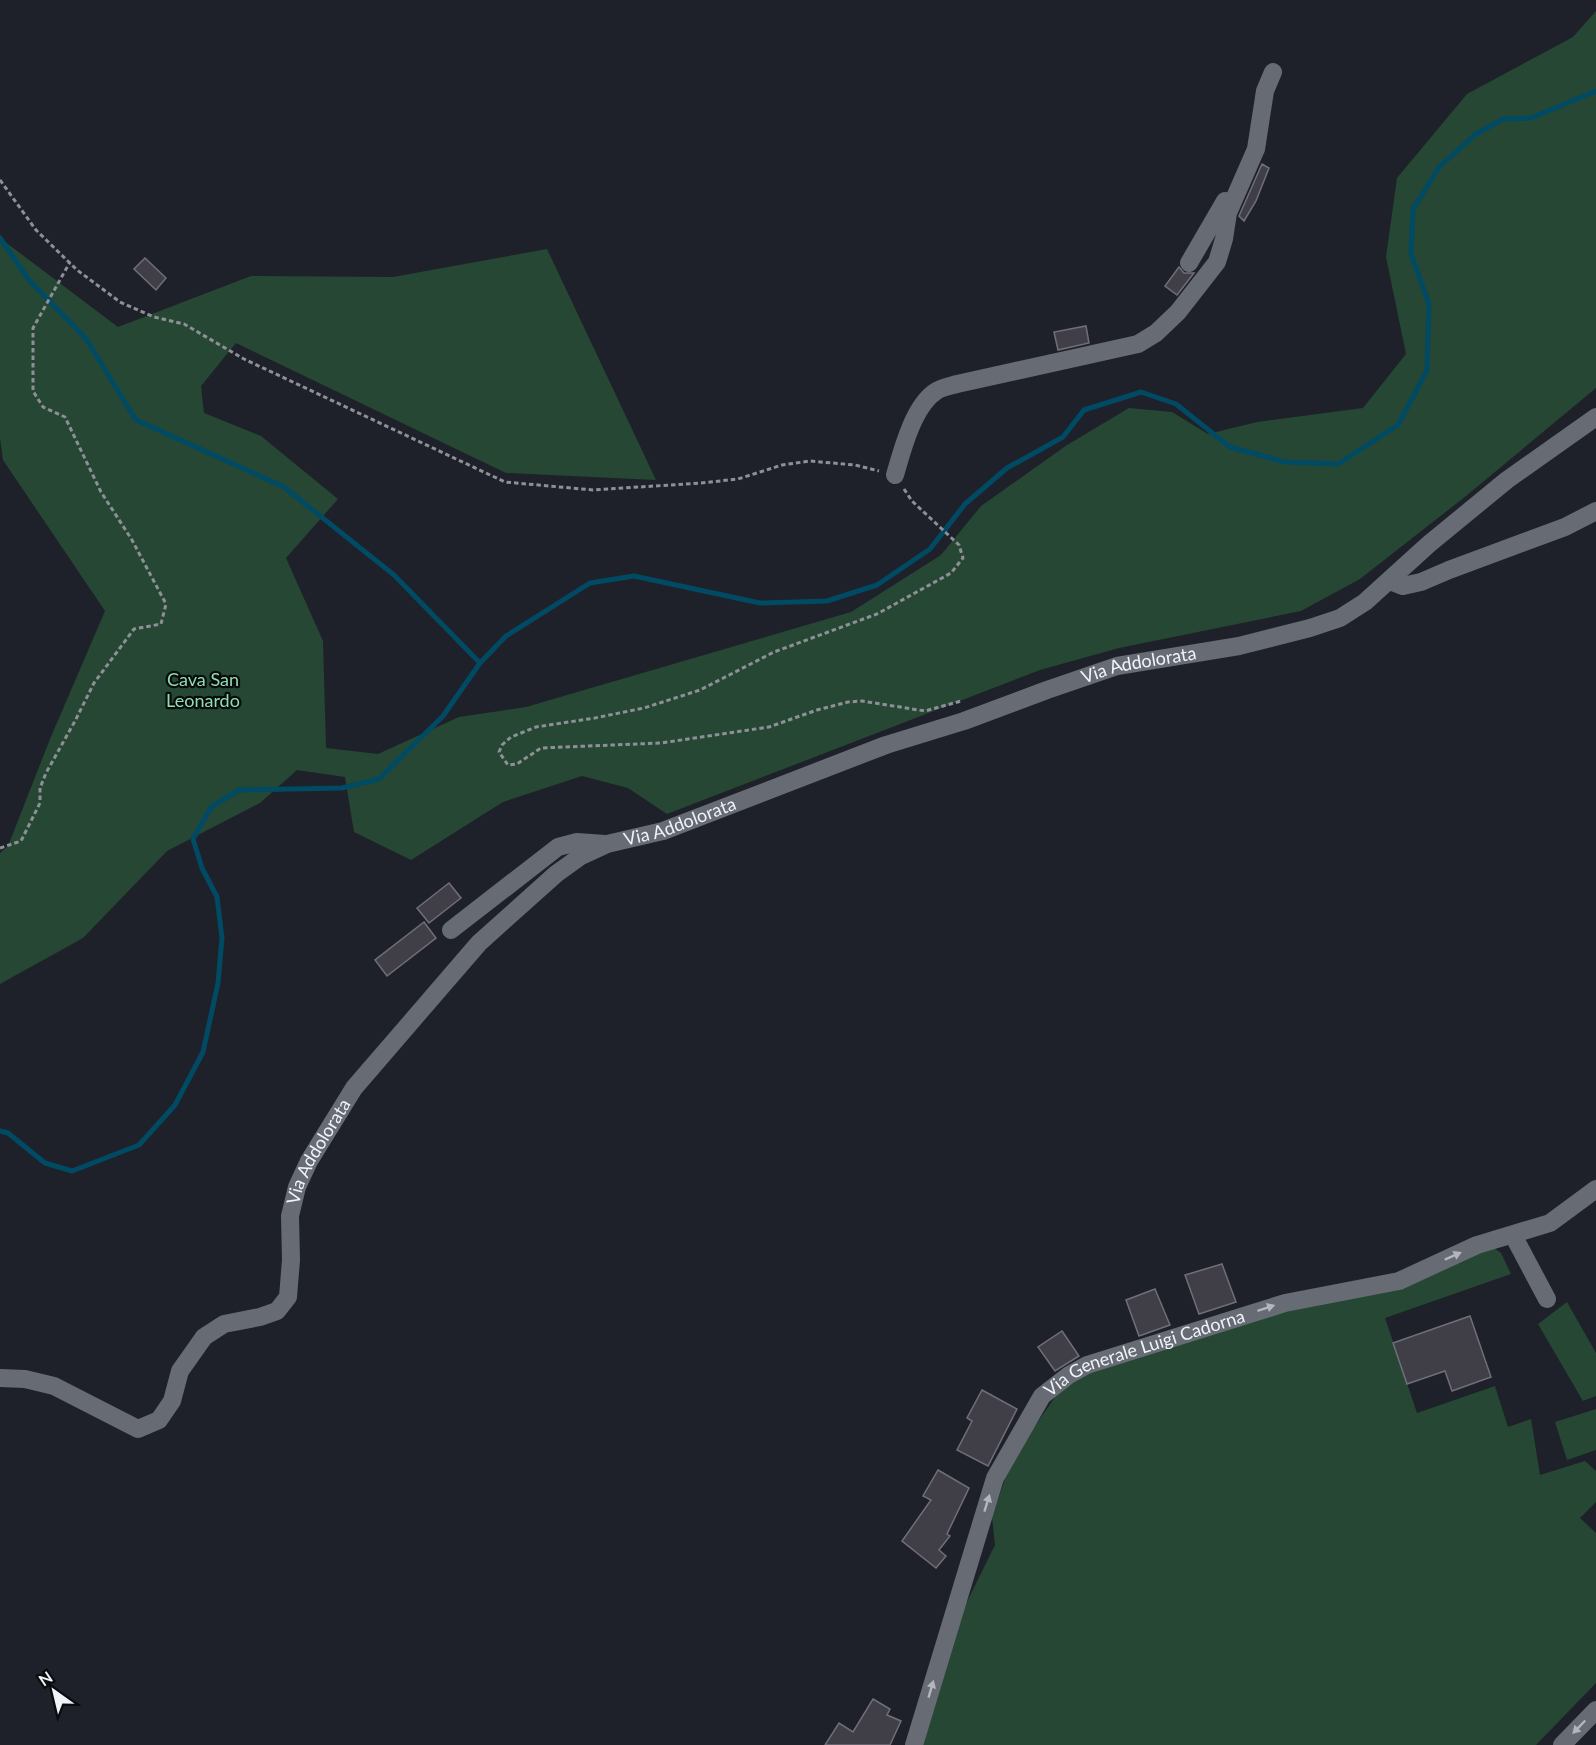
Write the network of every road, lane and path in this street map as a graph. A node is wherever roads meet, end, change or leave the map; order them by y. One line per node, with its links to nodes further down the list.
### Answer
1 (1273, 72): 2 (street)
2 (1256, 149): 5 (street); 7 (street)
3 (0, 180): 4 (path)
4 (70, 262): 7 (path); 12 (path)
5 (1189, 263)
6 (1596, 417): 9 (street, Via Addolorata)
7 (895, 475): 10 (path)
8 (1596, 511): 9 (street)
9 (1390, 580): 11 (street, Via Addolorata)
10 (970, 699)
11 (607, 844): 13 (street); 17 (street, Via Addolorata)
12 (0, 848)
13 (451, 930)
14 (1596, 1189): 15 (street, Via Generale Luigi Cadorna)
15 (1513, 1235): 16 (street); 19 (street, Via Generale Luigi Cadorna, one-way to 15)
16 (1547, 1299)
17 (0, 1378)
18 (1596, 1710): 20 (street, one-way to 20)
19 (914, 1745)
20 (1562, 1745)

